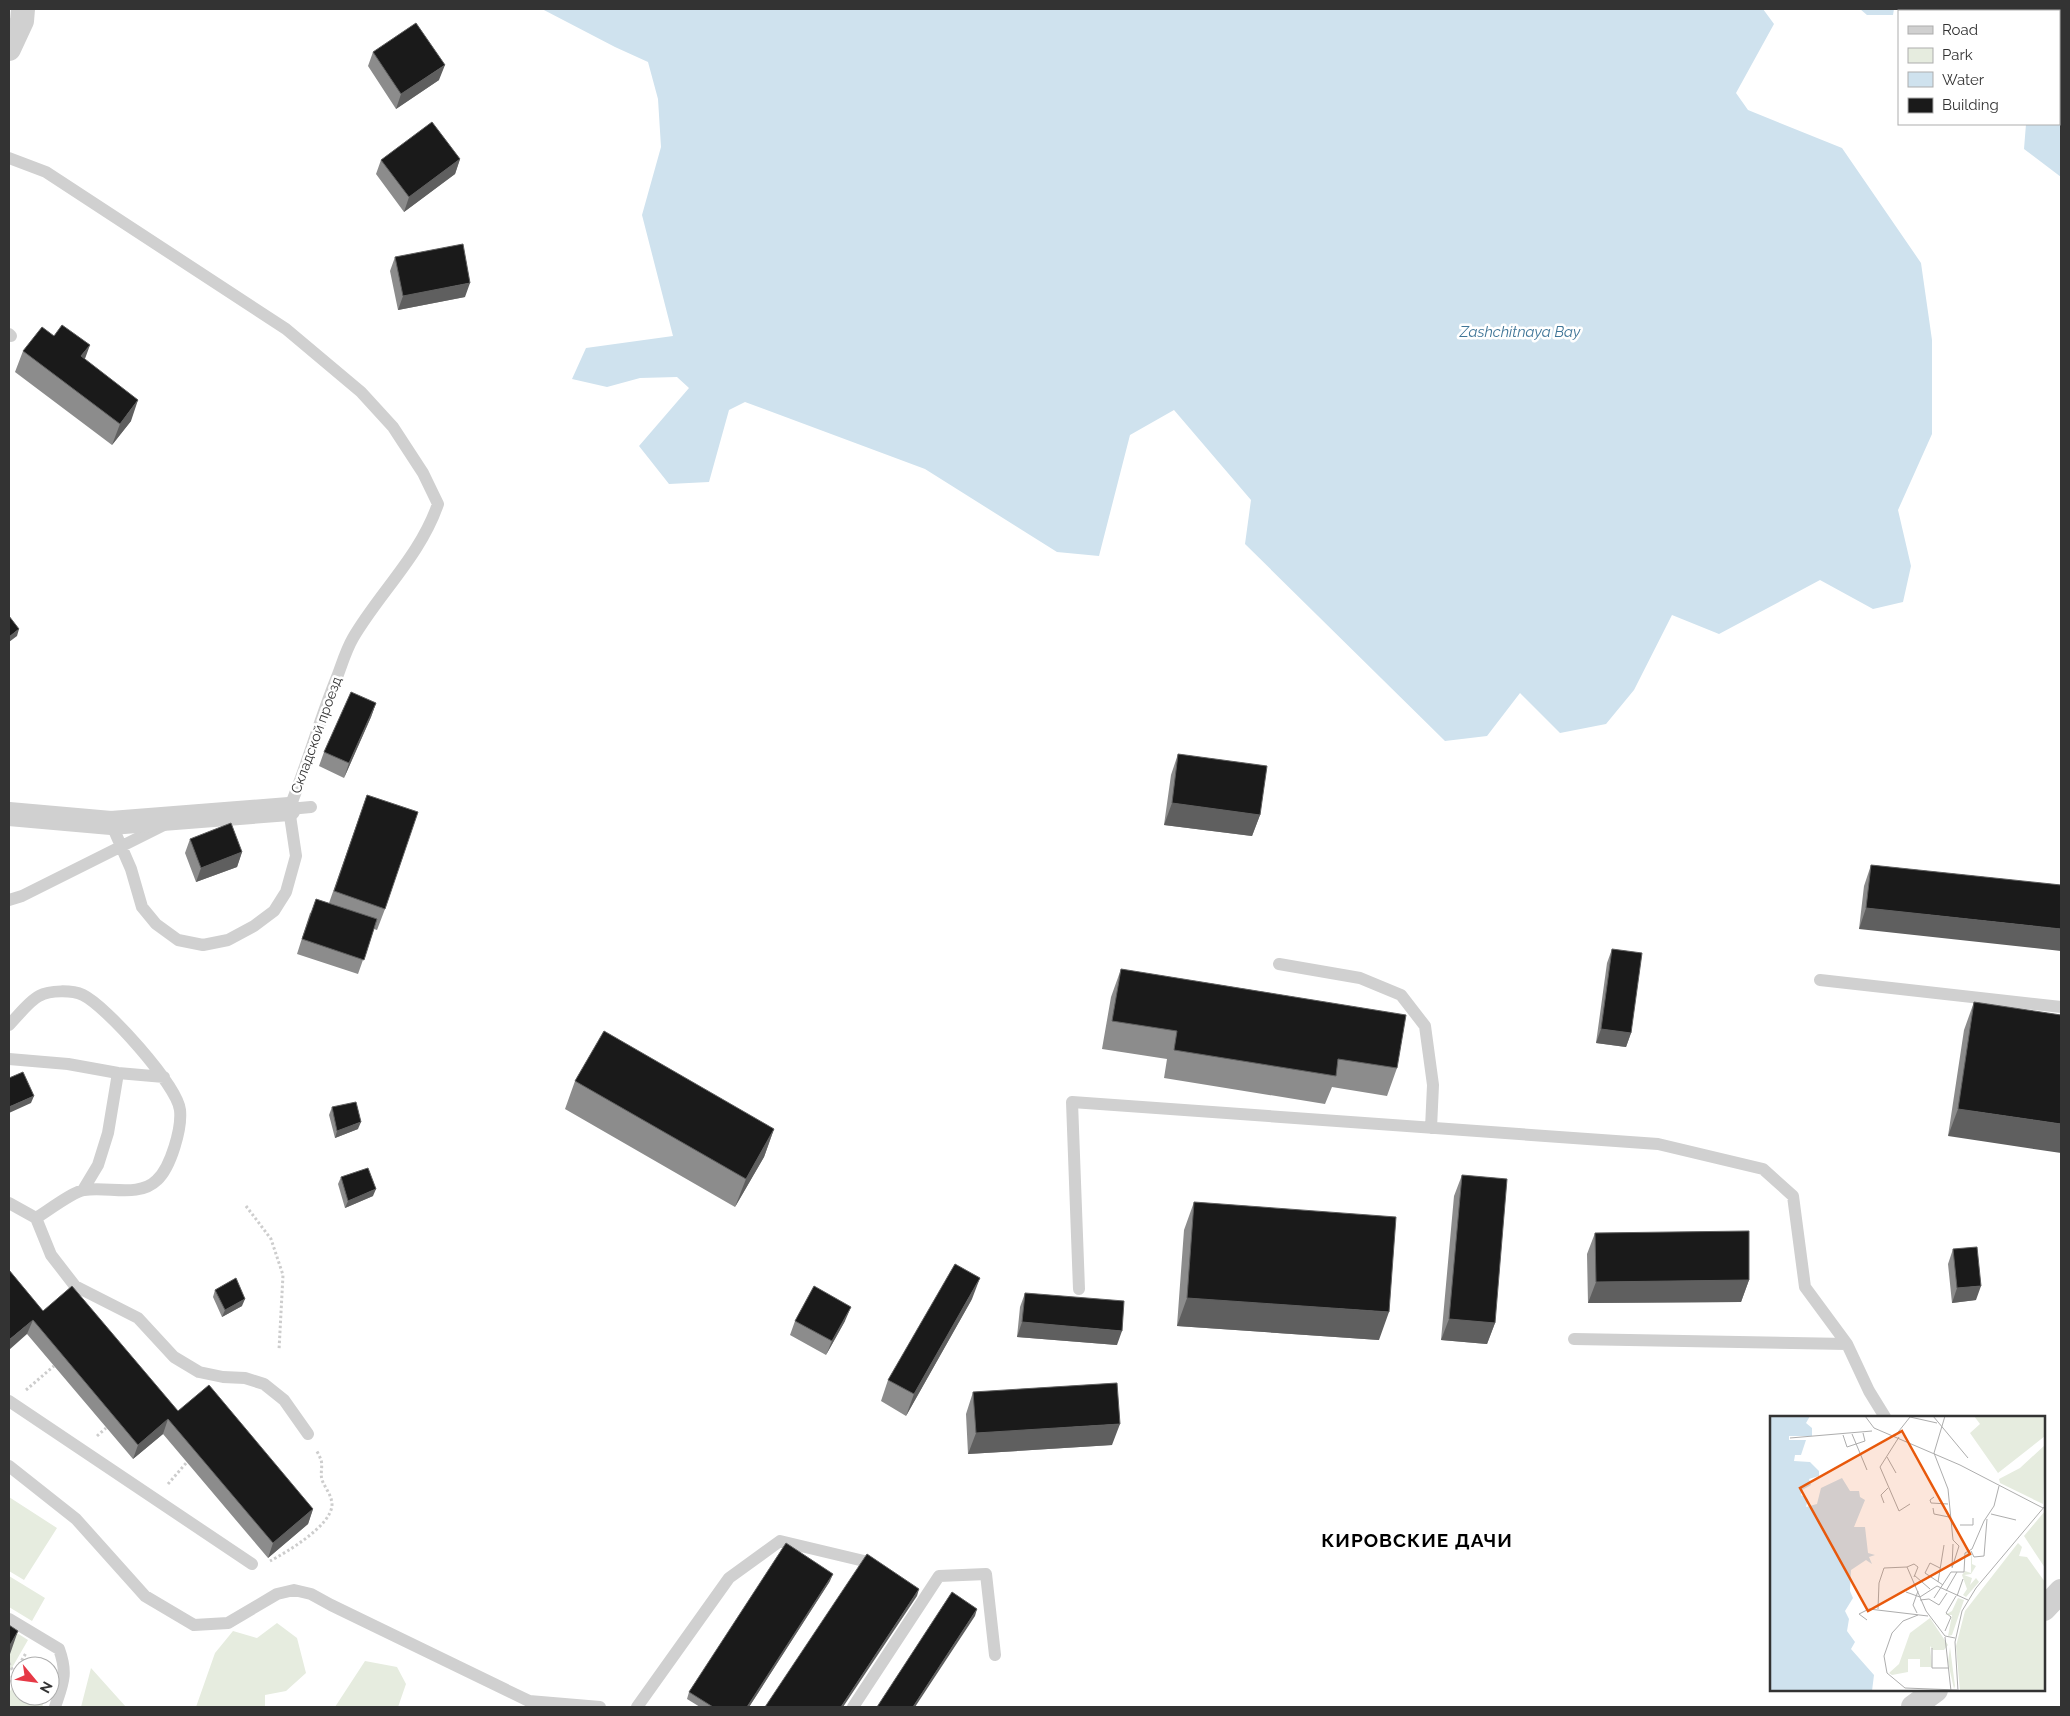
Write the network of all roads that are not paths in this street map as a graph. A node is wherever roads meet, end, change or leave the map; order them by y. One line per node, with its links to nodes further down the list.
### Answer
1 (23, 9): 2 (street)
2 (9, 49)
3 (9, 158): 4 (lane, Складской проезд)
4 (300, 808): 6 (street, Складской проезд); 8 (lane)
5 (9, 814): 7 (street, Складской проезд)
6 (178, 819): 7 (street, Складской проезд); 8 (lane)
7 (111, 823): 8 (lane)
8 (121, 847): 9 (lane)
9 (9, 900)
10 (1279, 964): 17 (lane)
11 (1820, 980): 12 (lane)
12 (2061, 1007)
13 (9, 1025): 16 (lane)
14 (9, 1059): 15 (lane)
15 (118, 1073): 16 (lane); 18 (lane)
16 (164, 1077): 18 (lane)
17 (1432, 1128): 21 (lane); 23 (lane)
18 (83, 1190): 20 (lane)
19 (9, 1203): 20 (lane)
20 (36, 1218): 26 (lane)
21 (1079, 1289)
22 (1574, 1339): 23 (lane)
23 (1847, 1344): 25 (lane)
24 (10, 1402): 29 (lane)
25 (1884, 1416)
26 (308, 1434)
27 (9, 1466): 36 (lane)
28 (864, 1561): 37 (lane)
29 (252, 1564)
30 (2061, 1591): 31 (street)
31 (2045, 1608)
32 (9, 1619): 35 (lane)
33 (995, 1655): 38 (lane)
34 (1935, 1691): 39 (street)
35 (55, 1707)
36 (600, 1707)
37 (637, 1707)
38 (853, 1707)
39 (1912, 1707)

